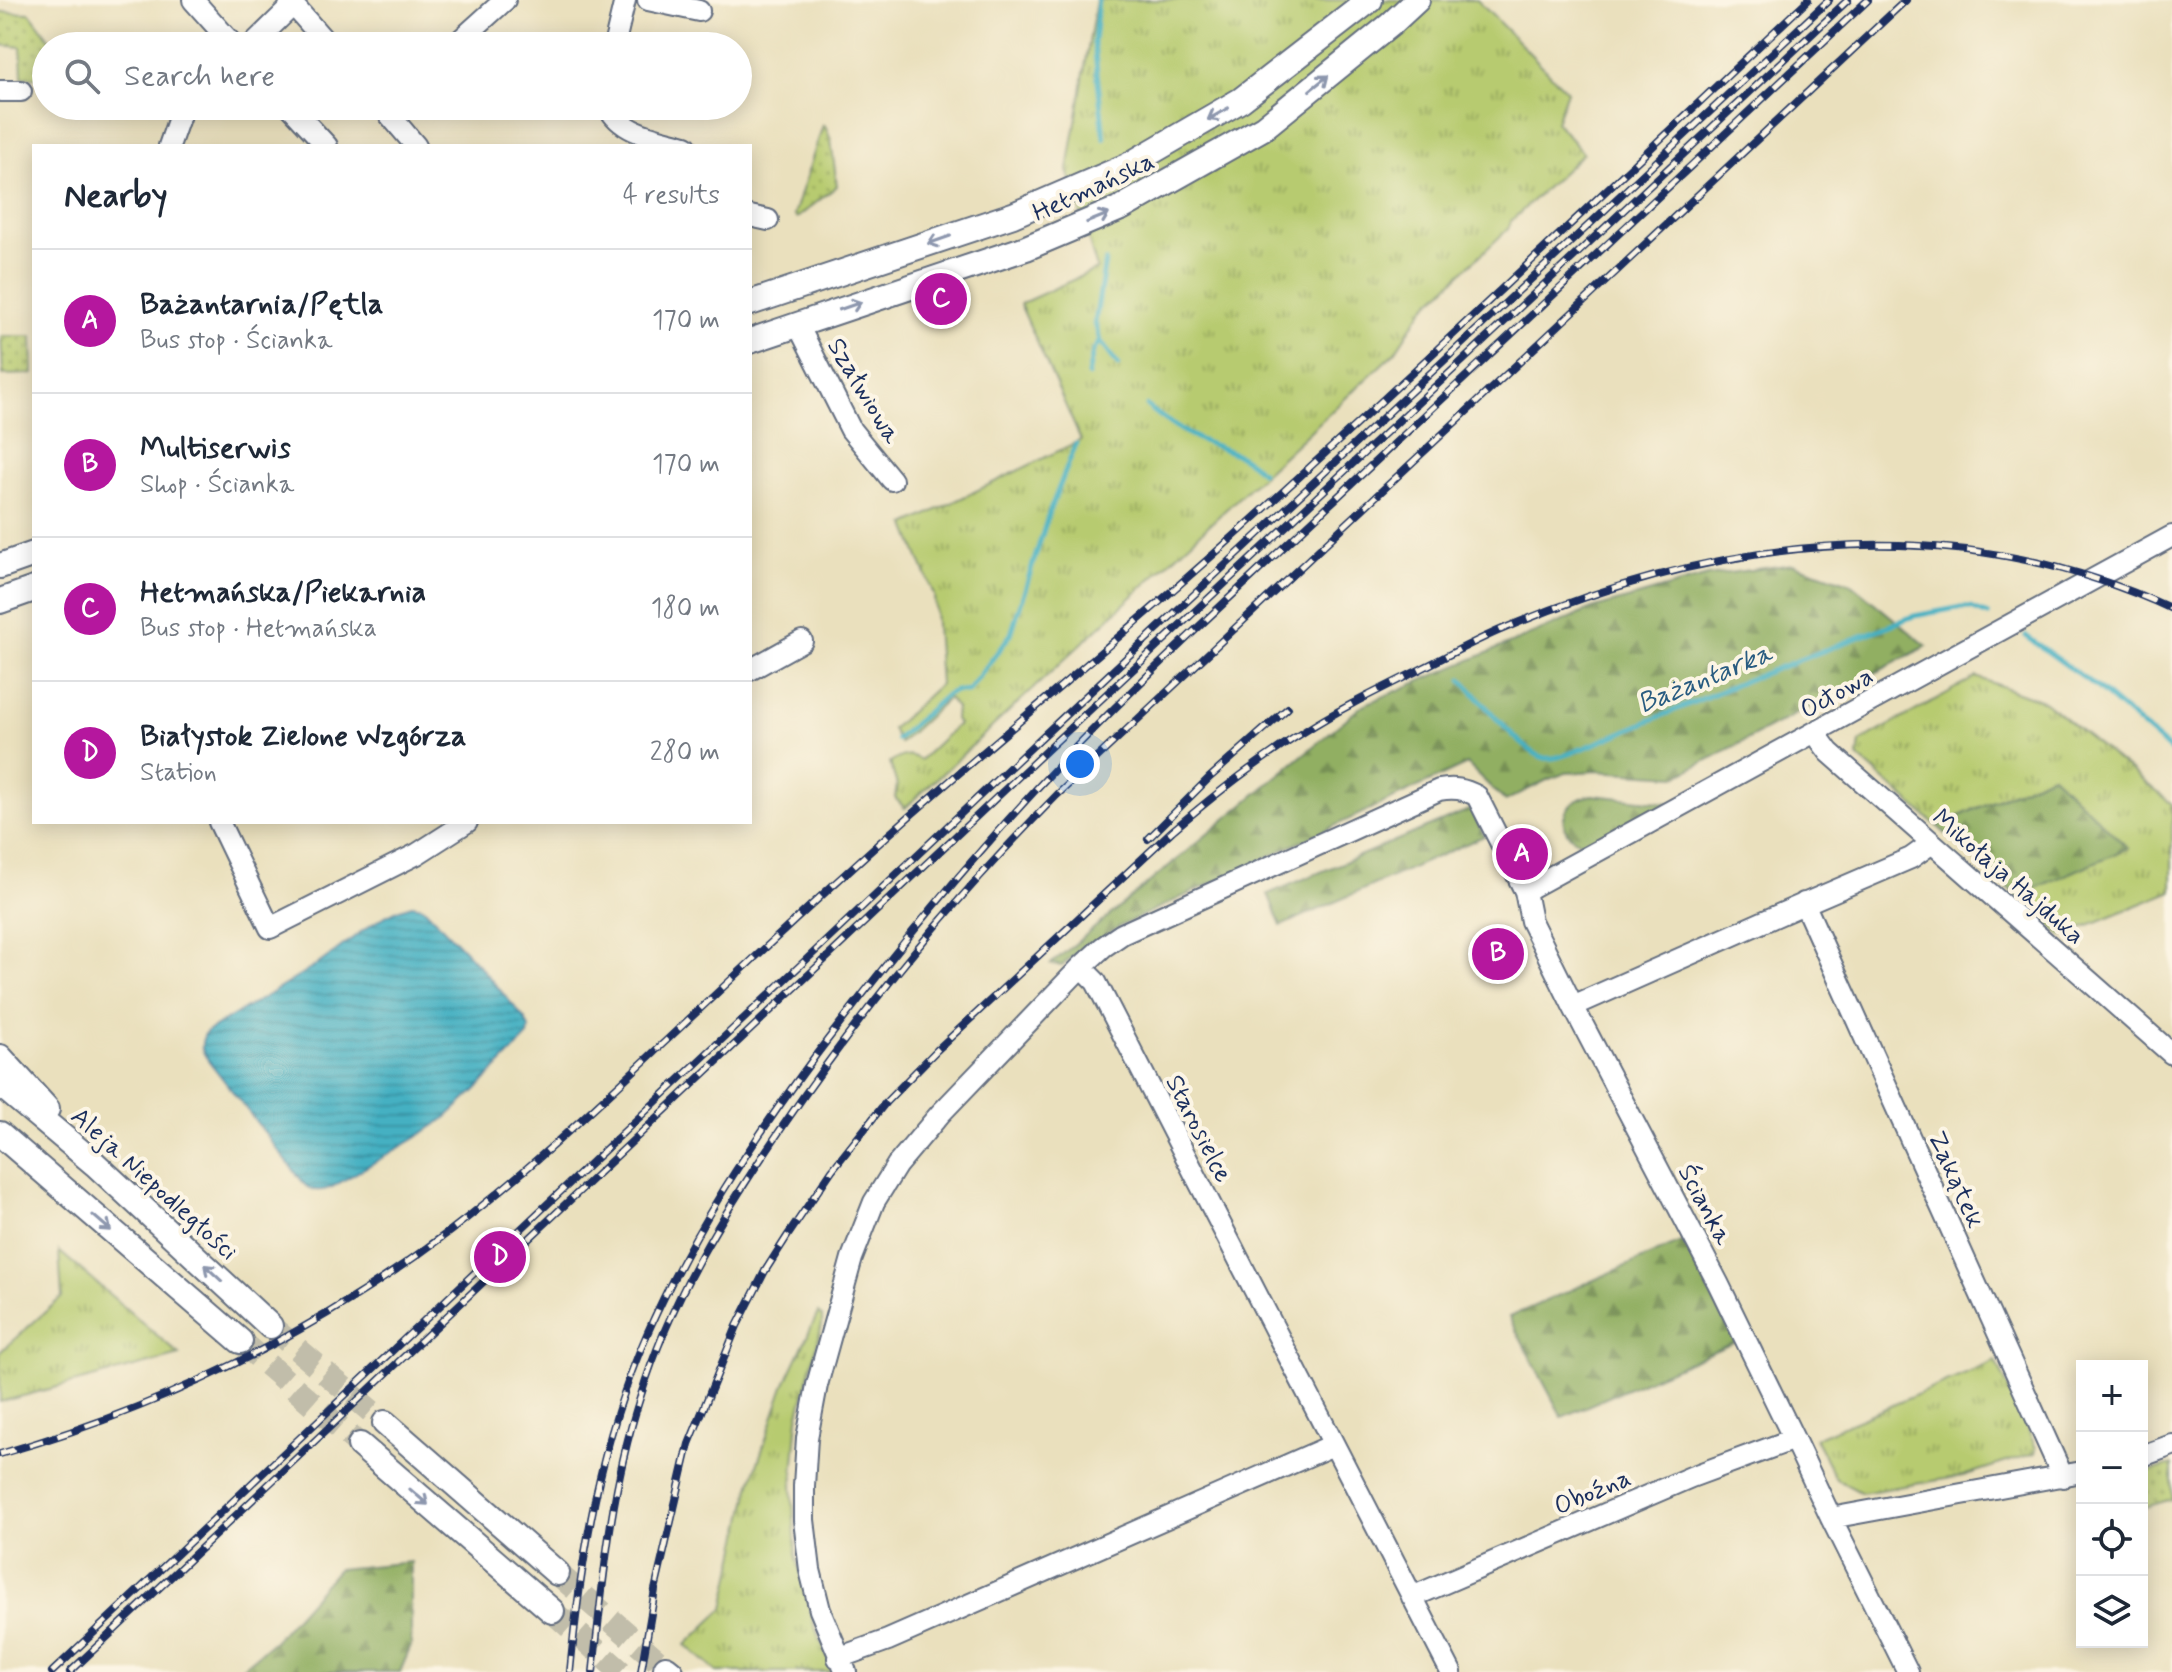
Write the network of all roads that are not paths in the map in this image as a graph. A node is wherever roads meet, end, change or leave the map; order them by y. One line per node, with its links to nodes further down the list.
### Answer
1 (193, 0): 9 (street)
2 (505, 0): 12 (street)
3 (625, 0): 13 (street)
4 (648, 0): 8 (street)
5 (1370, 0): 24 (main road, Hetmańska, one-way to 24)
6 (1417, 0): 25 (main road, Hetmańska, one-way to 6)
7 (291, 2): 10 (street); 11 (street)
8 (699, 11)
9 (222, 32)
10 (264, 32)
11 (317, 32)
12 (470, 32)
13 (617, 32)
14 (0, 91): 15 (street)
15 (21, 91)
16 (178, 120): 20 (street)
17 (303, 120): 21 (street)
18 (395, 120): 22 (street)
19 (619, 120): 23 (street)
20 (170, 144)
21 (325, 144)
22 (414, 144)
23 (679, 144)
24 (1013, 215): 25 (main road); 26 (main road, Hetmańska, one-way to 26)
25 (1026, 248): 27 (main road, Hetmańska, one-way to 25)
26 (752, 302)
27 (798, 325): 28 (main road, Hetmańska); 29 (street, Szałwiowa)
28 (752, 340)
29 (892, 480)
30 (2172, 536): 37 (street, Octowa)
31 (32, 555): 32 (main road)
32 (0, 566)
33 (32, 590): 34 (main road)
34 (0, 601)
35 (802, 641): 36 (street)
36 (752, 669)
37 (1815, 733): 40 (street, Mikołaja Hajduka); 41 (street, Octowa)
38 (220, 824): 39 (street)
39 (464, 824)
40 (1932, 843): 42 (street); 45 (street, Mikołaja Hajduka)
41 (1525, 891): 43 (street, Ścianka); 44 (street, Ścianka)
42 (1804, 903): 44 (street); 60 (street, Zakątek)
43 (1081, 967): 57 (street, Starosielce); 65 (street)
44 (1573, 1006): 55 (street, Ścianka)
45 (2172, 1054)
46 (0, 1057): 50 (main road)
47 (0, 1084): 50 (main road, Aleja Niepodległości)
48 (0, 1134): 51 (main road)
49 (0, 1145): 51 (main road)
50 (95, 1164): 52 (main road, Aleja Niepodległości, one-way to 50)
51 (43, 1172): 53 (main road, one-way to 53)
52 (270, 1326)
53 (240, 1341)
54 (385, 1423): 62 (main road)
55 (1794, 1439): 61 (street, Ścianka); 63 (street, Oboźna)
56 (360, 1445): 64 (main road, one-way to 64)
57 (1333, 1445): 63 (street, Starosielce); 65 (street)
58 (2172, 1445): 59 (street)
59 (2148, 1454)
60 (2072, 1474): 61 (street)
61 (1831, 1518): 67 (street, Ścianka)
62 (557, 1573)
63 (1412, 1597): 66 (street, Starosielce)
64 (552, 1611)
65 (842, 1665)
66 (1451, 1672)
67 (1908, 1672)

